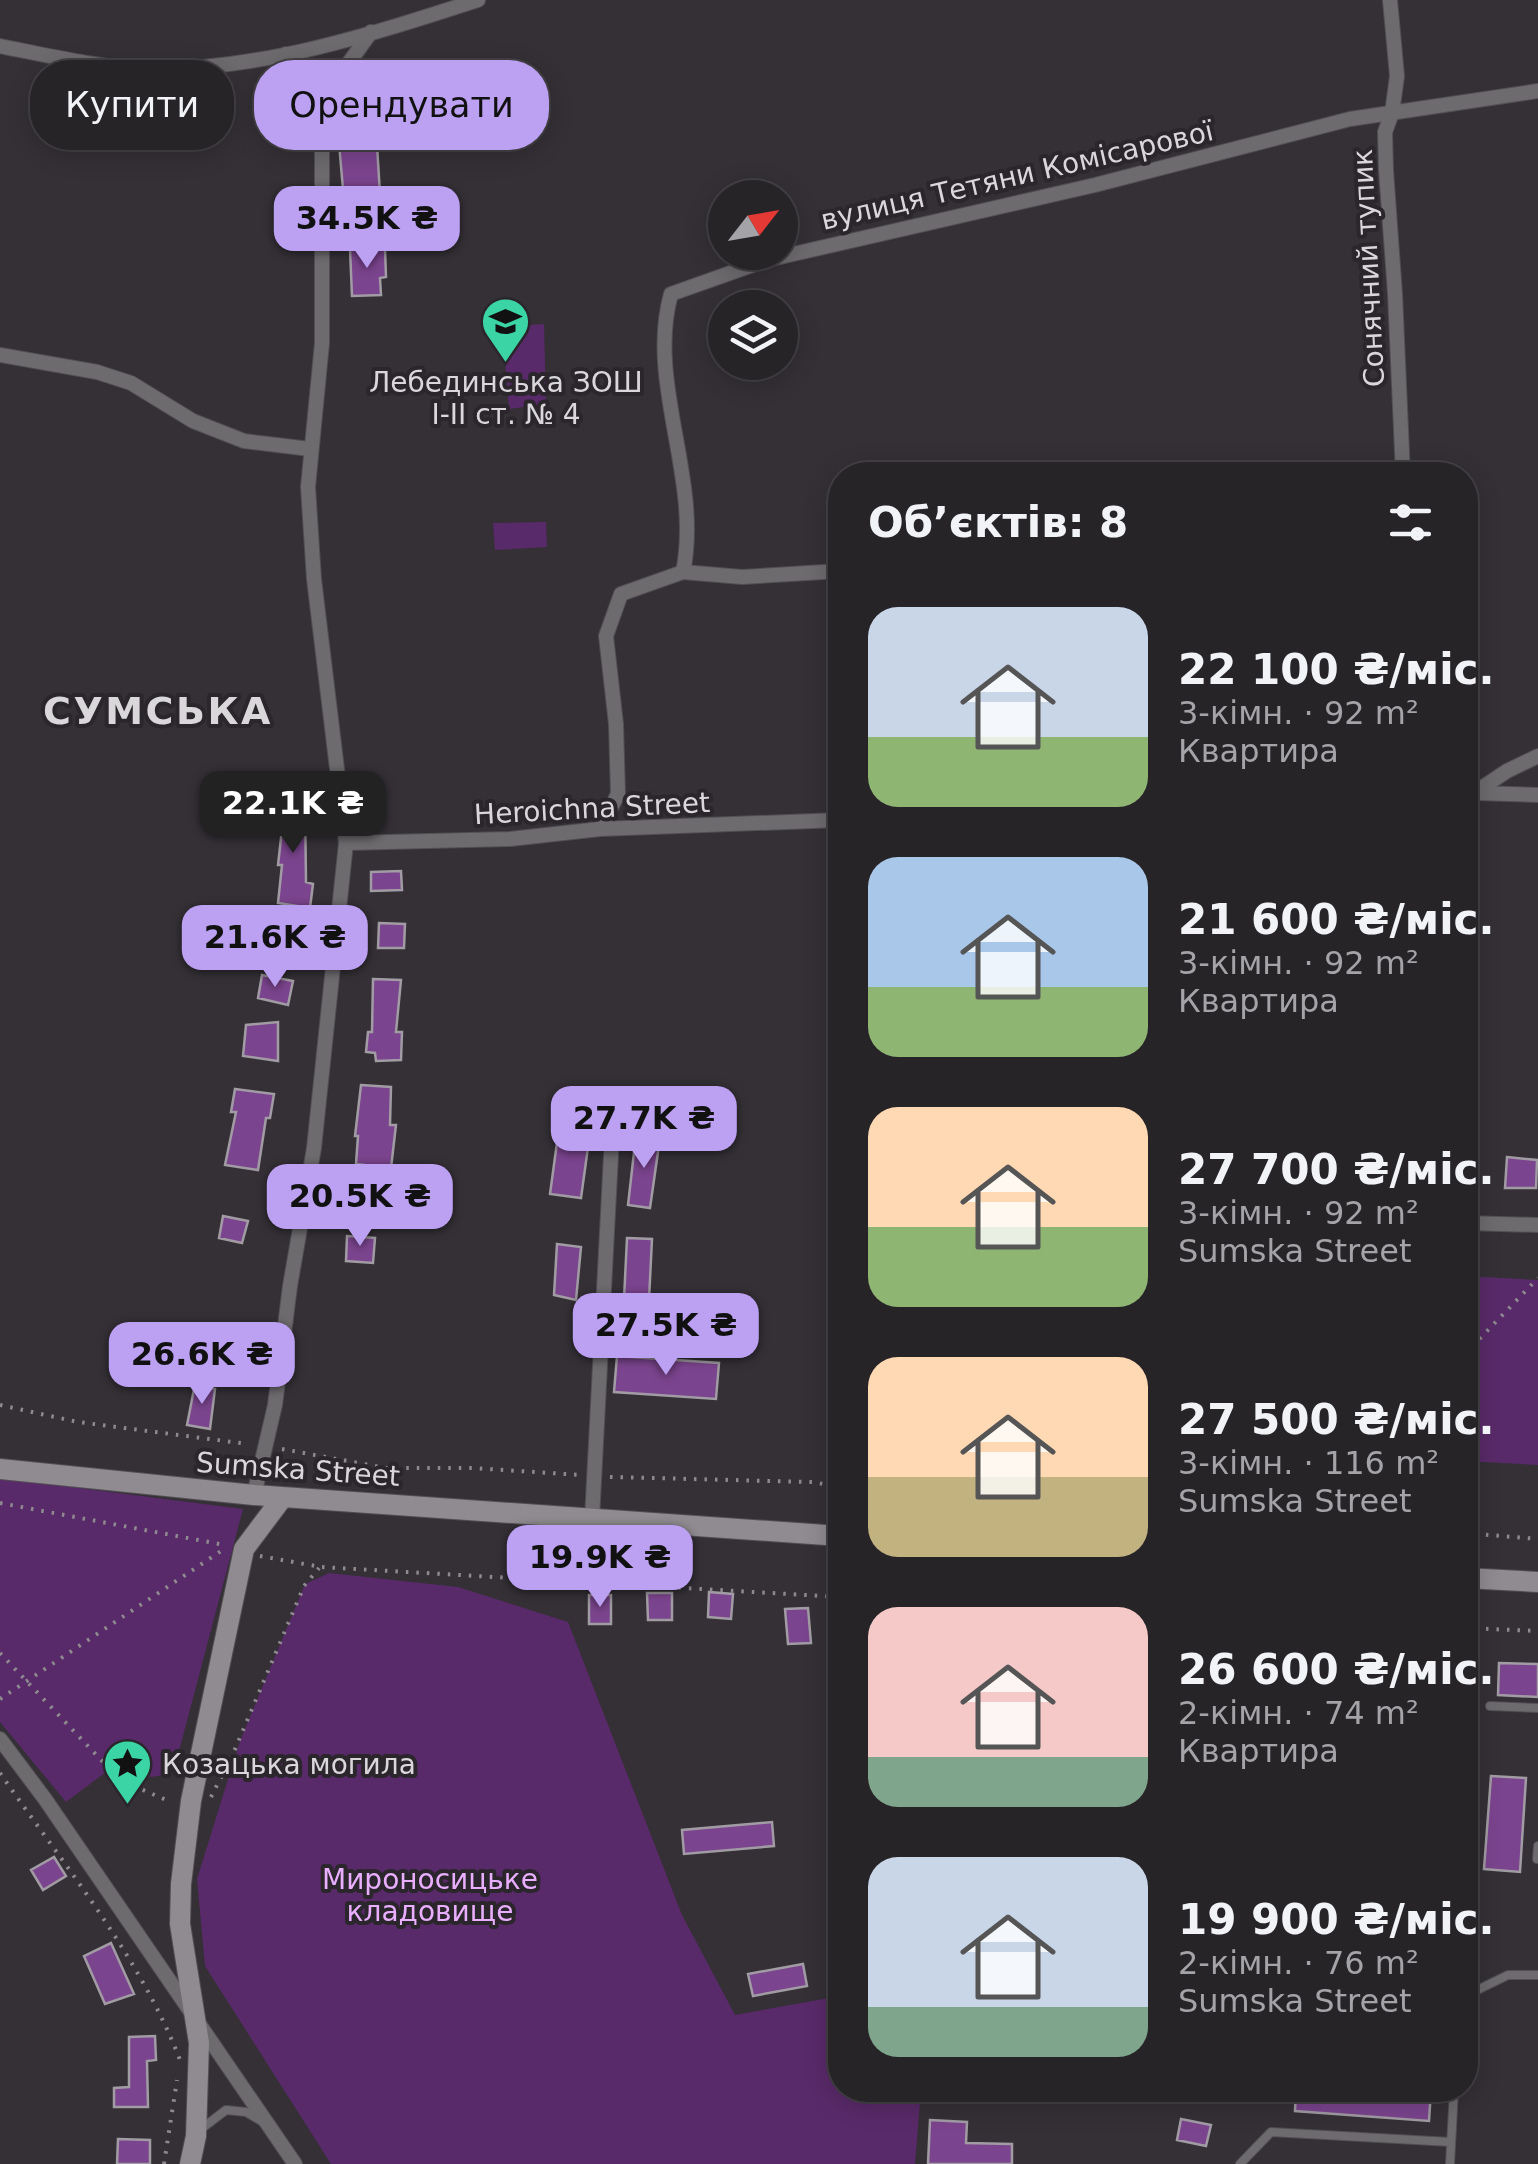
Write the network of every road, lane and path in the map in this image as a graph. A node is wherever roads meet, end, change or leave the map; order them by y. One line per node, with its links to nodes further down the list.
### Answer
1 (478, 0): 3 (street)
2 (1390, 0): 9 (street, Сонячний тупик)
3 (371, 32): 5 (street); 7 (street)
4 (0, 46): 5 (street)
5 (286, 54): 6 (street)
6 (292, 60)
7 (351, 60)
8 (1538, 91): 9 (street, вулиця Тетяни Комісарової)
9 (1392, 113): 13 (street, Сонячний тупик); 14 (street, вулиця Тетяни Комісарової)
10 (322, 150): 12 (street)
11 (0, 355): 12 (street)
12 (310, 449): 22 (street)
13 (1402, 462)
14 (683, 572): 15 (street); 21 (street)
15 (828, 572)
16 (1538, 756): 17 (street)
17 (1478, 788)
18 (1478, 793): 19 (street)
19 (1538, 795)
20 (828, 820): 21 (street, Heroichna Street)
21 (600, 829): 22 (street, Heroichna Street)
22 (346, 843): 29 (street)
23 (612, 1136): 31 (street)
24 (1478, 1224): 25 (street)
25 (1538, 1226)
26 (1538, 1278): 27 (path)
27 (1478, 1340)
28 (0, 1405): 29 (path)
29 (266, 1446): 31 (path); 33 (street)
30 (0, 1469): 33 (main road, Sumska Street)
31 (595, 1476): 32 (path); 36 (street)
32 (828, 1484)
33 (254, 1495): 34 (main road, Sumska Street)
34 (283, 1497): 36 (main road, Sumska Street); 54 (main road)
35 (0, 1503): 48 (path)
36 (592, 1519): 38 (main road, Sumska Street)
37 (1478, 1534): 39 (path)
38 (828, 1535)
39 (1538, 1540)
40 (255, 1555): 41 (path)
41 (320, 1566): 44 (path); 54 (path)
42 (1478, 1579): 43 (main road)
43 (1538, 1582)
44 (828, 1596)
45 (1478, 1629): 46 (path)
46 (1538, 1631)
47 (0, 1652): 48 (path)
48 (28, 1680): 49 (path); 54 (path)
49 (0, 1699)
50 (1490, 1706): 51 (lane)
51 (1538, 1708)
52 (0, 1739): 59 (street)
53 (0, 1772): 60 (path)
54 (190, 1809): 59 (main road)
55 (1538, 1846): 56 (lane)
56 (1536, 1859)
57 (1538, 1976): 58 (lane)
58 (1478, 1989)
59 (193, 2012): 63 (street); 64 (main road)
60 (180, 2060)
61 (177, 2079): 66 (path)
62 (1454, 2102): 65 (lane)
63 (271, 2128): 64 (lane); 68 (street)
64 (196, 2136): 67 (main road)
65 (1452, 2142): 69 (lane); 70 (lane)
66 (164, 2164)
67 (190, 2164)
68 (296, 2164)
69 (1240, 2164)
70 (1450, 2164)

